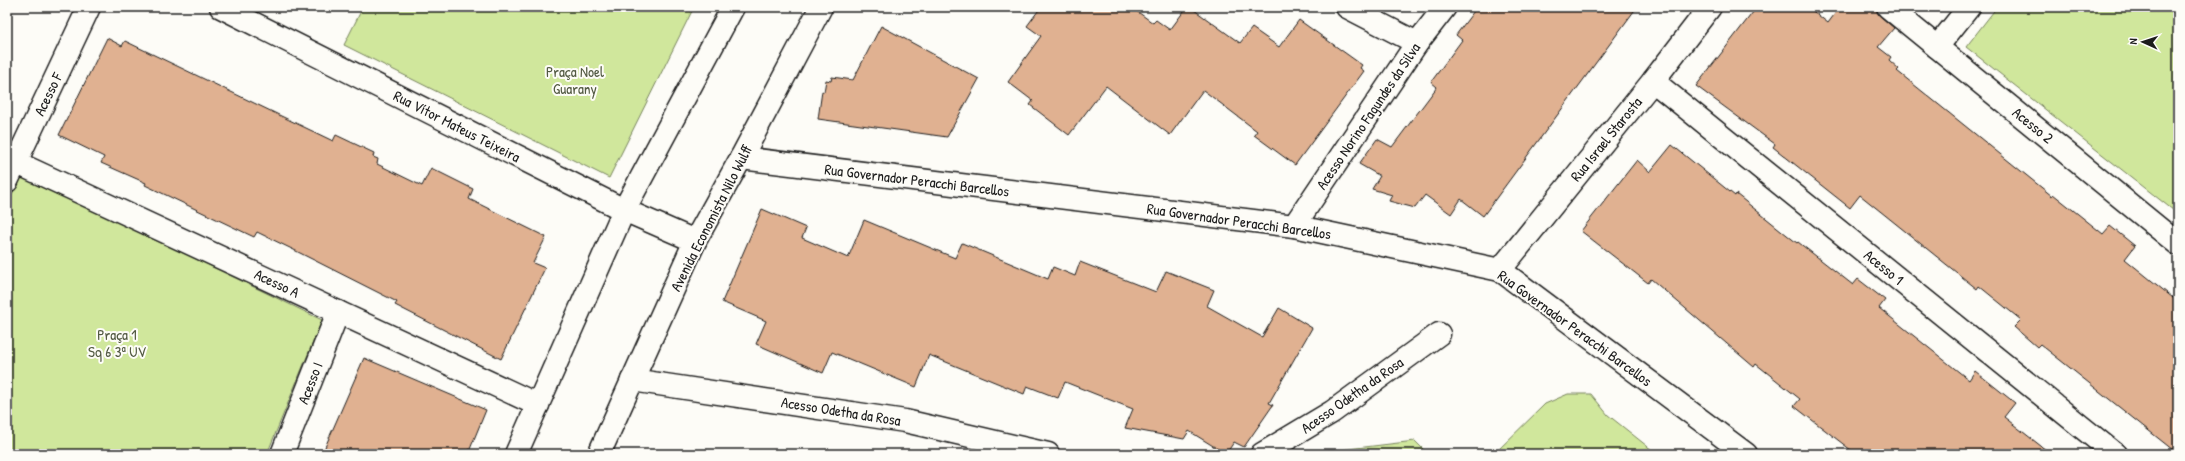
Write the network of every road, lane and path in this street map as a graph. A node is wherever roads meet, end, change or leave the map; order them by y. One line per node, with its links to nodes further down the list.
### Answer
1 (90, 7): 14 (street, Acesso F)
2 (221, 7): 15 (street, Rua Vítor Mateus Teixeira)
3 (732, 7): 15 (street)
4 (821, 7): 13 (street, Avenida Economista Nilo Wulff)
5 (1347, 7): 10 (street)
6 (1445, 7): 10 (street, Acesso Norino Fagundes da Silva)
7 (1710, 7): 12 (street, Rua Israel Starosta)
8 (1888, 7): 11 (street, Acesso 2)
9 (1968, 7): 11 (street)
10 (1417, 43): 16 (street, Acesso Norino Fagundes da Silva)
11 (1937, 47): 18 (street, Acesso 2)
12 (1653, 81): 19 (street, Rua Israel Starosta); 30 (street, Acesso 1)
13 (741, 158): 16 (street, Rua Governador Peracchi Barcellos); 17 (street, Avenida Economista Nilo Wulff)
14 (11, 171): 20 (street, Acesso A)
15 (624, 210): 17 (street, Rua Vítor Mateus Teixeira); 23 (street)
16 (1294, 226): 19 (street, Rua Governador Peracchi Barcellos)
17 (695, 240): 22 (street, Avenida Economista Nilo Wulff)
18 (2178, 244)
19 (1500, 270): 29 (street, Rua Governador Peracchi Barcellos)
20 (338, 312): 23 (street, Acesso A); 24 (street, Acesso I)
21 (1439, 334): 28 (street, Acesso Odetha da Rosa)
22 (632, 380): 26 (street, Avenida Economista Nilo Wulff); 27 (street, Acesso Odetha da Rosa)
23 (538, 405): 25 (street)
24 (282, 454)
25 (516, 454)
26 (598, 454)
27 (1048, 454)
28 (1262, 454)
29 (1746, 454)
30 (2115, 454)

